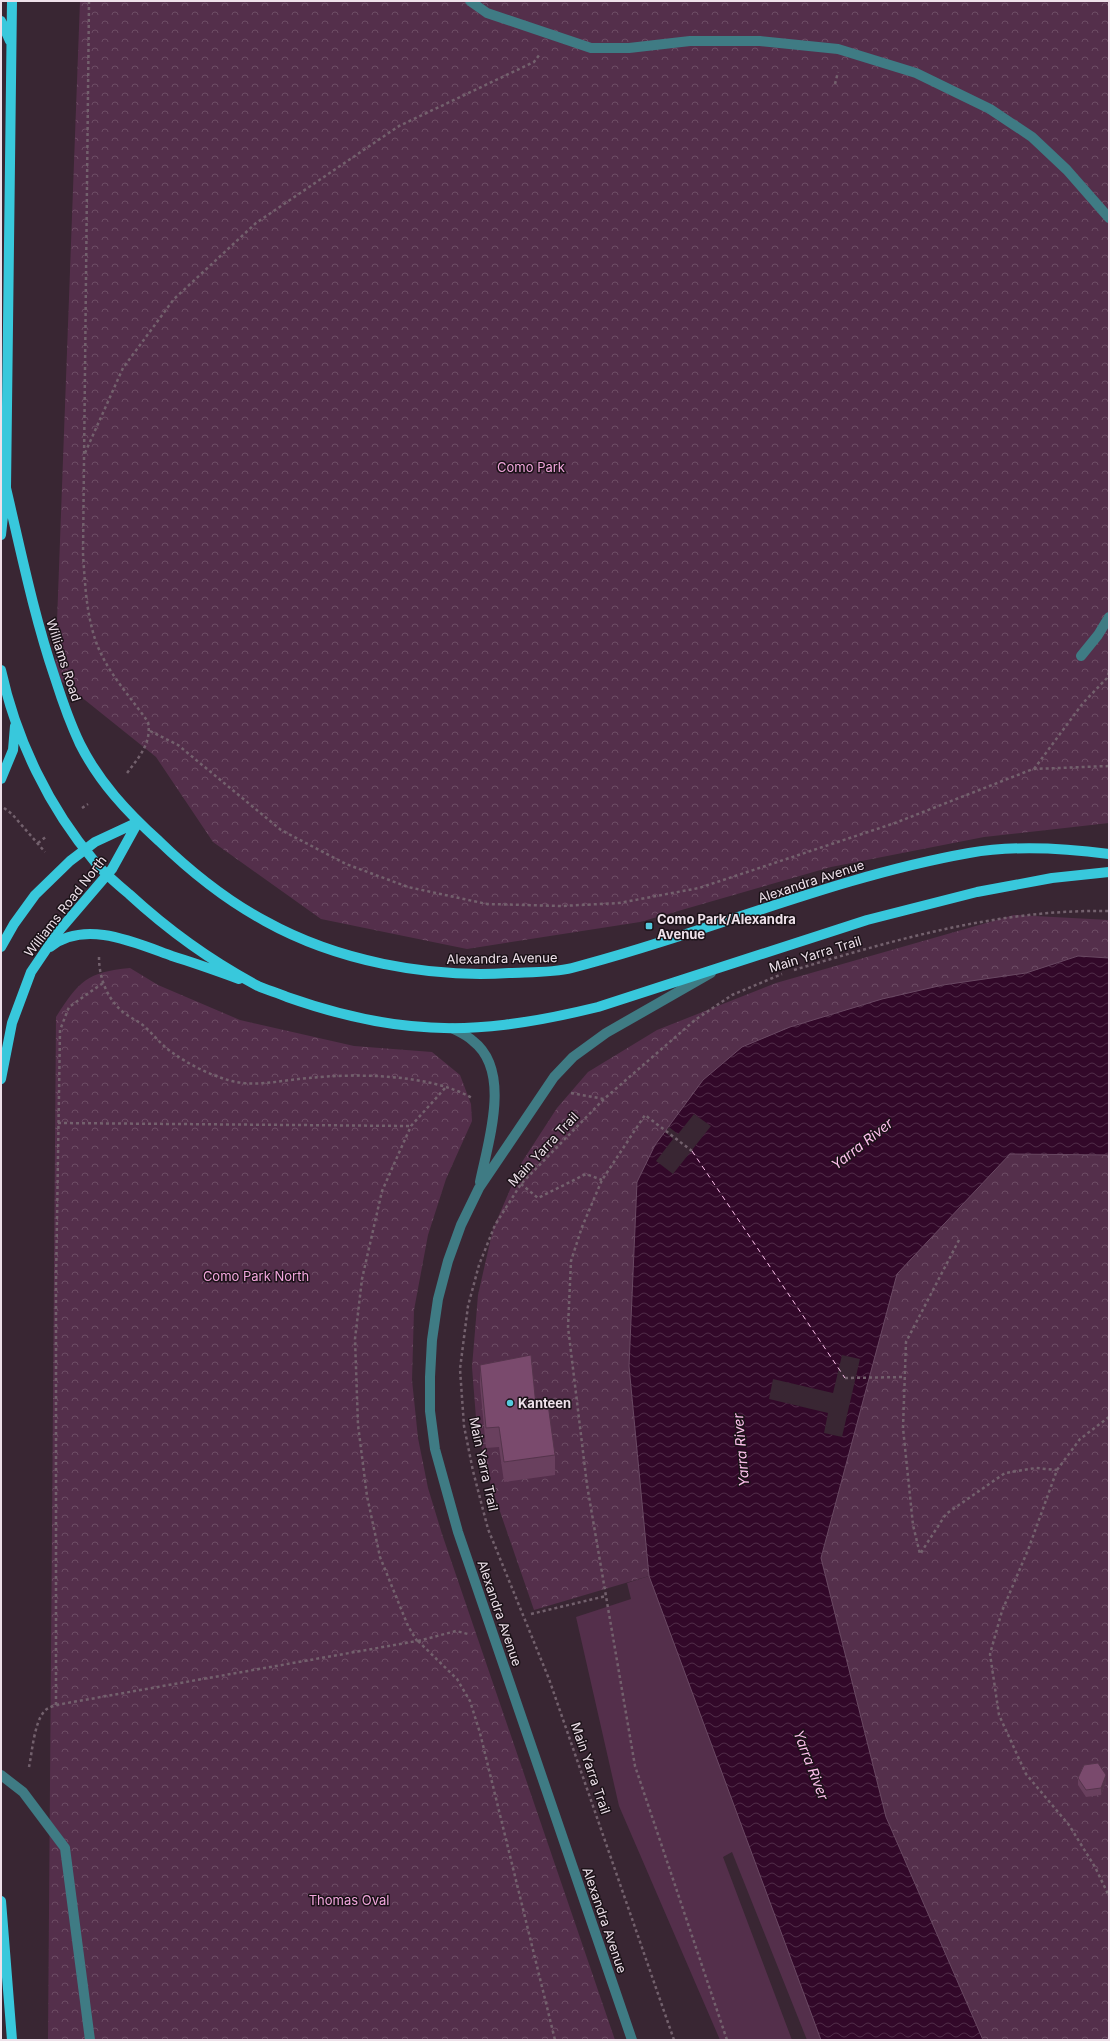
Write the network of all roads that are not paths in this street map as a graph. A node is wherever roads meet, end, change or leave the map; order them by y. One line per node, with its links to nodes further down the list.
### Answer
1 (12, 1): 4 (main road, Williams Road)
2 (470, 1): 5 (street)
3 (1, 22): 4 (main road)
4 (11, 44): 6 (main road, Williams Road)
5 (1109, 218)
6 (6, 488): 7 (main road, Williams Road); 13 (main road, Williams Road)
7 (1, 535)
8 (1109, 617): 9 (street)
9 (1081, 656)
10 (1, 670): 11 (main road)
11 (15, 718): 12 (main road); 14 (main road)
12 (1, 779)
13 (138, 822): 14 (main road, Williams Road North); 15 (main road, Alexandra Avenue); 17 (main road, Williams Road North)
14 (85, 849): 17 (main road, Alexandra Avenue); 18 (main road, Williams Road North)
15 (1109, 854)
16 (1109, 872): 20 (main road, Alexandra Avenue)
17 (108, 875): 19 (main road, Williams Road North); 21 (main road, Alexandra Avenue)
18 (1, 947)
19 (36, 962): 21 (main road); 23 (main road, Williams Road North)
20 (718, 969): 22 (main road, Alexandra Avenue); 24 (street, Alexandra Avenue)
21 (259, 986): 22 (main road, Alexandra Avenue)
22 (452, 1028): 24 (street, Alexandra Avenue)
23 (1, 1079)
24 (479, 1188): 29 (street, Alexandra Avenue)
25 (1, 1775): 28 (street)
26 (1, 1901): 27 (main road)
27 (12, 2040)
28 (90, 2040)
29 (632, 2040)

